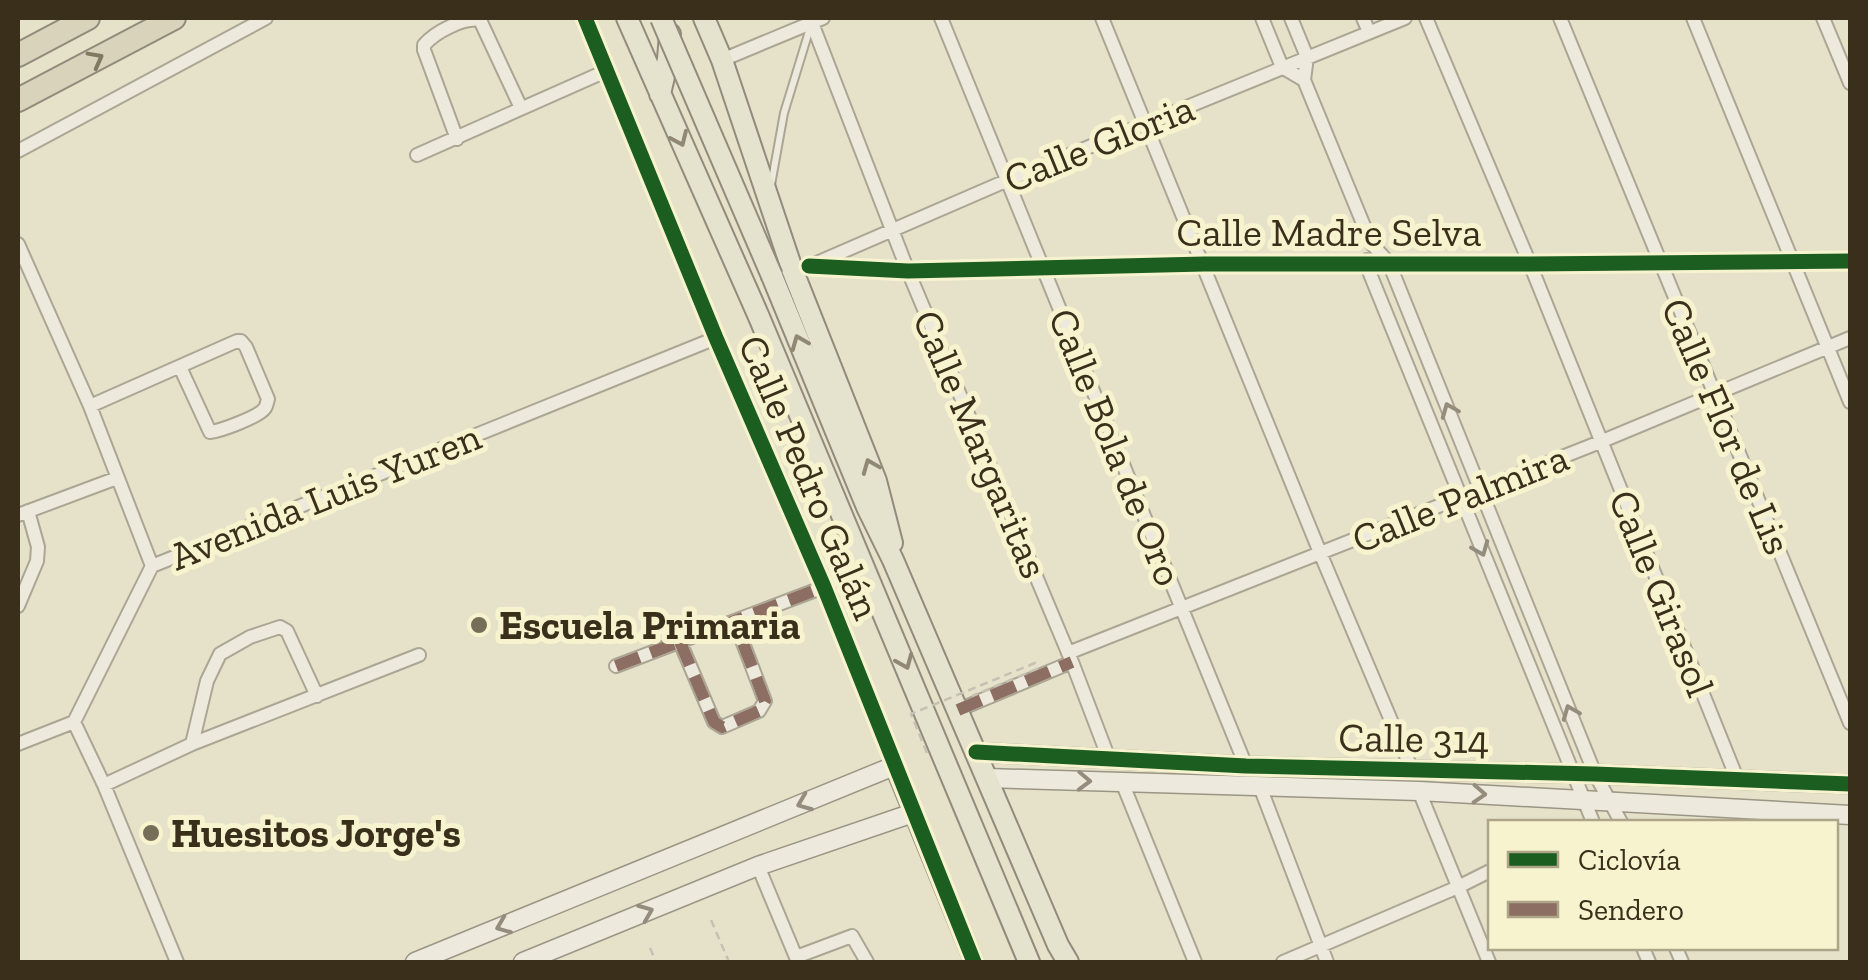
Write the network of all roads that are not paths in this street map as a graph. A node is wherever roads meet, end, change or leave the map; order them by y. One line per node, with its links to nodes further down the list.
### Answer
1 (88, 18): 21 (highway)
2 (174, 18): 29 (highway, one-way to 2)
3 (266, 18): 33 (street)
4 (585, 18): 25 (street, Calle Pedro Galán)
5 (626, 18): 28 (main road)
6 (660, 18): 63 (main road, one-way to 6, bridge)
7 (670, 18): 28 (main road)
8 (704, 18): 23 (main road)
9 (941, 18): 35 (street, Calle Bola de Oro)
10 (1102, 18): 31 (street)
11 (1262, 18): 24 (street)
12 (1290, 18): 22 (street)
13 (1363, 18): 20 (street)
14 (1405, 18): 20 (street, Calle Gloria)
15 (1426, 18): 46 (street, Calle Girasol)
16 (1560, 18): 42 (street, Calle Flor de Lis)
17 (1693, 18): 40 (street)
18 (1824, 18): 27 (street)
19 (815, 19): 23 (street); 36 (lane); 37 (street, Calle Margaritas)
20 (1369, 32): 22 (street, Calle Gloria)
21 (18, 55)
22 (1306, 57): 24 (street, Calle Gloria); 26 (street)
23 (722, 60): 36 (main road)
24 (1282, 67): 26 (street); 31 (street, Calle Gloria)
25 (606, 71): 30 (street); 50 (street, Calle Pedro Galán)
26 (1304, 80): 38 (street)
27 (1850, 84)
28 (660, 94): 111 (main road, one-way to 111)
29 (18, 100)
30 (521, 108): 32 (street); 32 (street)
31 (1145, 125): 35 (street, Calle Gloria); 44 (street)
32 (456, 139): 34 (street)
33 (18, 151)
34 (417, 155)
35 (1008, 180): 37 (street, Calle Gloria); 47 (street, Calle Bola de Oro)
36 (768, 201): 48 (main road)
37 (894, 229): 48 (street, Calle Gloria); 49 (street, Calle Margaritas)
38 (1372, 243): 43 (street); 45 (street)
39 (18, 244): 56 (street)
40 (1793, 260): 41 (street, Calle Madre Selva); 42 (street, Calle Madre Selva); 52 (street)
41 (1850, 260)
42 (1659, 261): 46 (street, Calle Madre Selva); 54 (street, Calle Flor de Lis)
43 (1389, 263): 45 (street, Calle Madre Selva); 46 (street, Calle Madre Selva); 59 (street, one-way to 43)
44 (1204, 264): 45 (street, Calle Madre Selva); 47 (street, Calle Madre Selva); 62 (street)
45 (1366, 264): 60 (street)
46 (1530, 264): 57 (street, Calle Girasol)
47 (1042, 267): 49 (street, Calle Madre Selva); 67 (street, Calle Bola de Oro)
48 (800, 268): 49 (street, Calle Madre Selva); 63 (main road, one-way to 48)
49 (908, 271): 71 (street, Calle Margaritas)
50 (716, 338): 64 (street, Avenida Luis Yuren); 65 (street, Calle Pedro Galán)
51 (1850, 338): 52 (street, Calle Palmira)
52 (1828, 347): 54 (street, Calle Palmira); 55 (street)
53 (180, 367): 53 (street); 56 (street)
54 (1714, 393): 57 (street, Calle Palmira); 76 (street, Calle Flor de Lis)
55 (1850, 402)
56 (90, 406): 58 (street)
57 (1600, 442): 59 (street, Calle Palmira); 87 (street, Calle Girasol)
58 (117, 478): 61 (street); 64 (street)
59 (1481, 489): 60 (street, Calle Palmira); 85 (street, one-way to 59)
60 (1460, 498): 62 (street, Calle Palmira); 84 (street, one-way to 84)
61 (23, 513): 66 (street)
62 (1321, 554): 67 (street, Calle Palmira); 83 (street)
63 (893, 560): 74 (main road)
64 (152, 566): 75 (street, Avenida Luis Yuren)
65 (824, 587): 68 (street); 81 (street, Calle Pedro Galán)
66 (18, 606)
67 (1182, 608): 71 (street, Calle Palmira); 82 (street, Calle Bola de Oro)
68 (735, 622): 69 (street); 69 (street)
69 (680, 642): 72 (street)
70 (419, 655): 73 (street)
71 (1070, 658): 74 (street, Calle Palmira); 80 (street, Calle Margaritas)
72 (616, 666)
73 (317, 696): 78 (street); 78 (street)
74 (965, 703): 79 (main road)
75 (74, 722): 77 (street); 89 (street)
76 (1850, 723)
77 (18, 744)
78 (192, 744): 89 (street)
79 (976, 752): 80 (street, Calle 314); 86 (main road)
80 (1110, 759): 82 (street, Calle 314)
81 (894, 766): 95 (street, Calle Pedro Galán); 107 (street, one-way to 107)
82 (1246, 766): 83 (street, Calle 314)
83 (1412, 770): 84 (street, Calle 314)
84 (1572, 774): 85 (street, Calle 314); 93 (street)
85 (1595, 774): 87 (street, Calle 314); 94 (street)
86 (987, 778): 88 (street, one-way to 88); 112 (main road)
87 (1738, 781): 91 (street, Calle 314)
88 (1122, 782): 90 (street); 113 (street)
89 (104, 784): 106 (street)
90 (1259, 784): 92 (street); 104 (street)
91 (1850, 784)
92 (1419, 791): 93 (street, one-way to 93); 103 (street)
93 (1584, 799): 94 (street); 98 (street); 99 (street)
94 (1611, 800): 97 (street); 100 (street)
95 (914, 813): 101 (street); 110 (street, Calle Pedro Galán)
96 (1850, 815): 97 (street)
97 (1756, 816)
98 (1577, 820)
99 (1592, 820)
100 (1620, 820)
101 (758, 866): 105 (street); 108 (street, one-way to 101)
102 (1488, 871): 103 (street)
103 (1458, 887): 104 (street); 116 (street)
104 (1320, 946): 114 (street); 115 (street)
105 (797, 960): 109 (street)
106 (177, 962)
107 (416, 962)
108 (523, 962)
109 (866, 962)
110 (974, 962)
111 (1029, 962)
112 (1068, 962)
113 (1195, 962)
114 (1283, 962)
115 (1327, 962)
116 (1489, 962)

